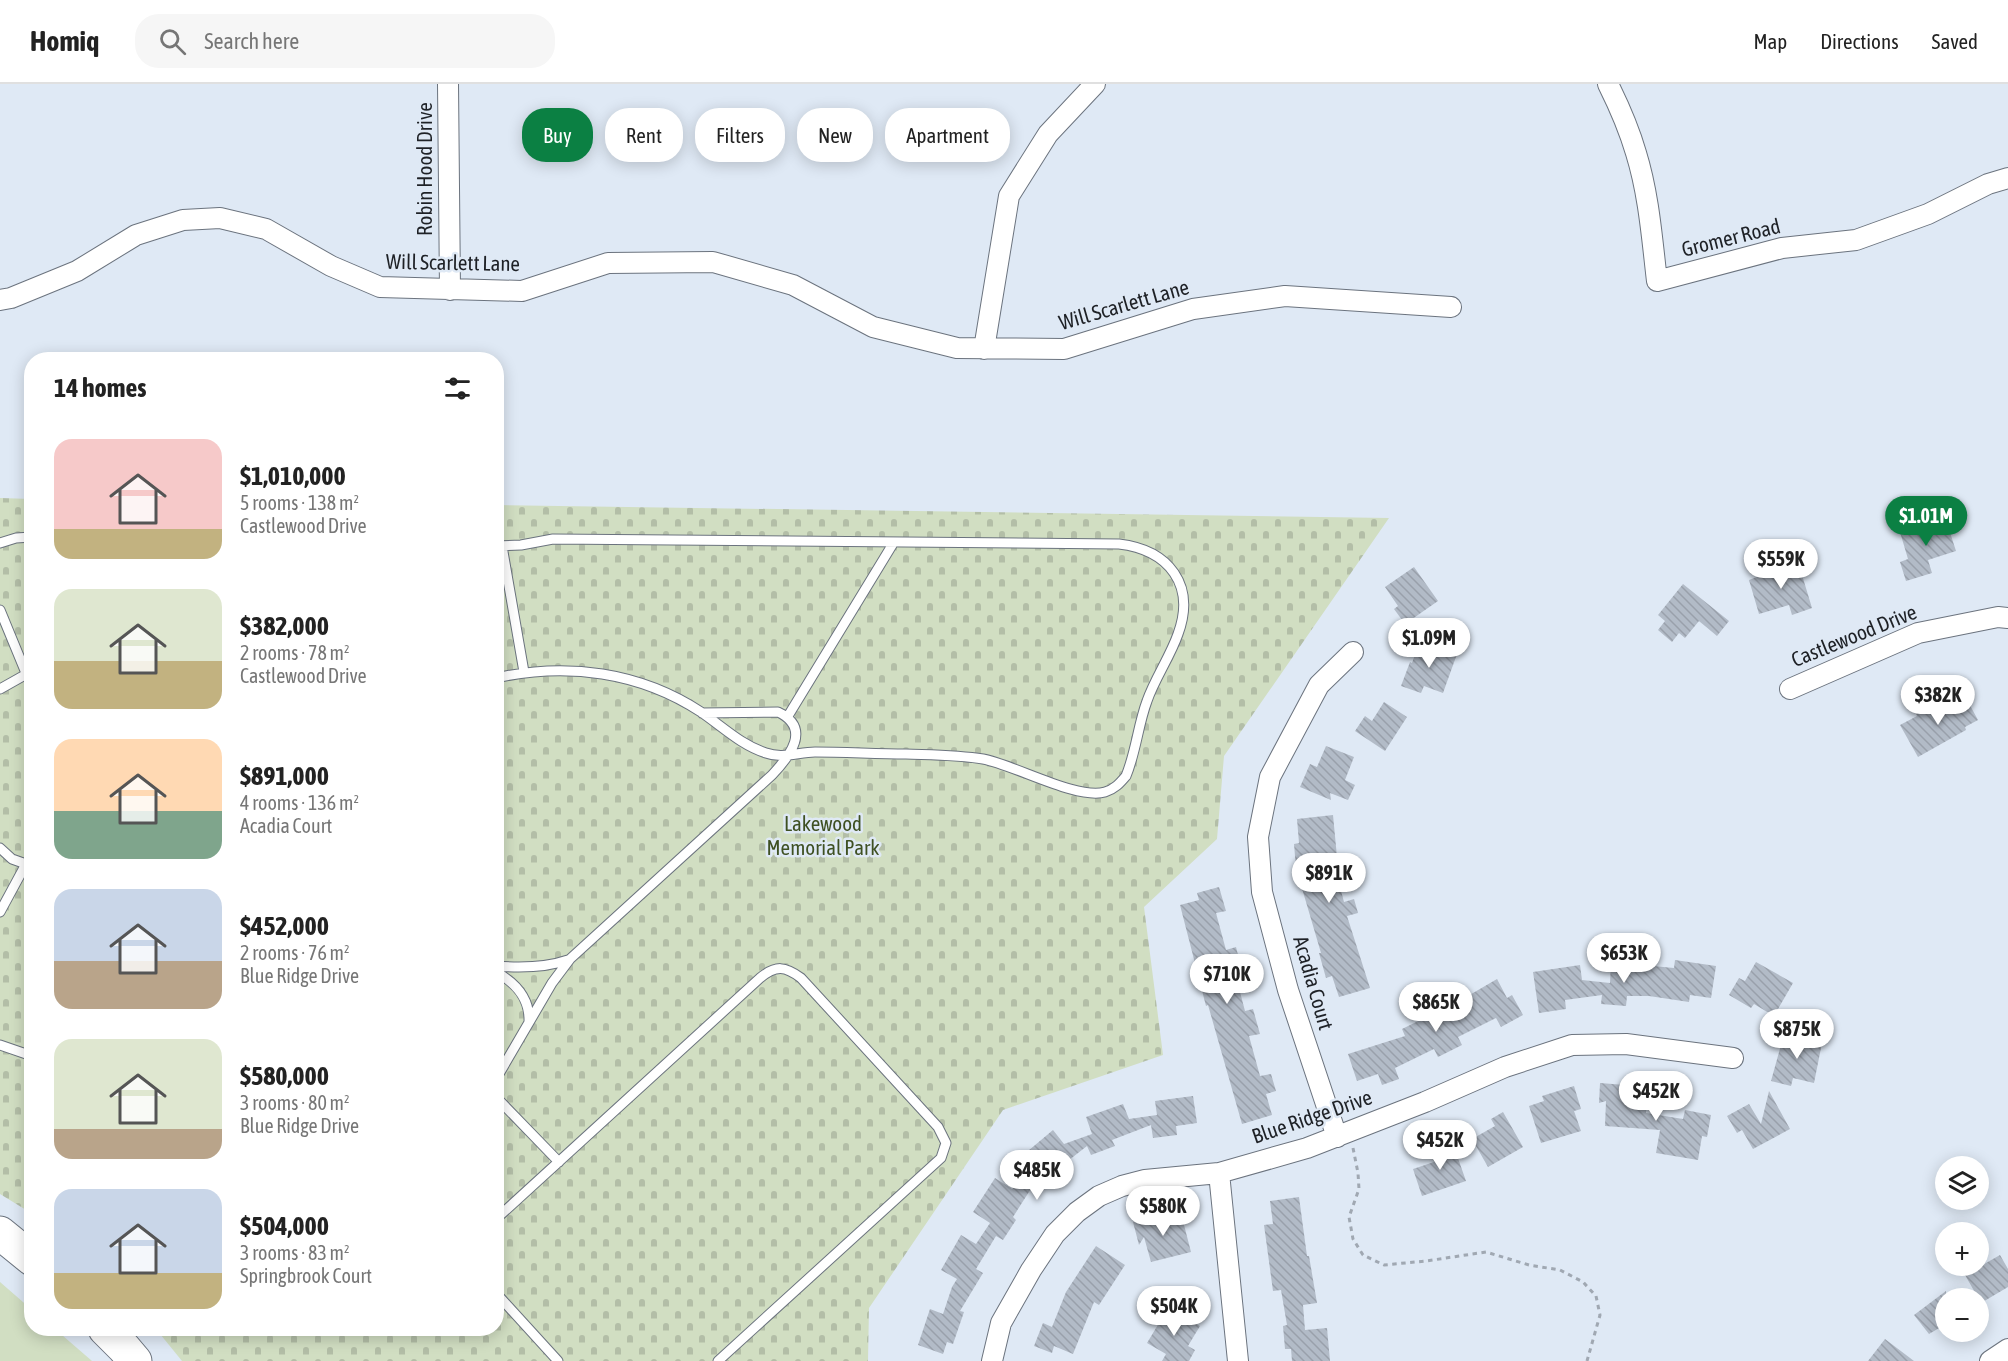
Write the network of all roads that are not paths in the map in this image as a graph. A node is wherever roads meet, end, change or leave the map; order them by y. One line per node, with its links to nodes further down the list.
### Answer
1 (448, 84): 5 (street, Robin Hood Drive)
2 (1095, 84): 8 (street)
3 (1608, 84): 4 (street, Gromer Road)
4 (2008, 178)
5 (450, 290): 6 (street, Will Scarlett Lane); 8 (street, Will Scarlett Lane)
6 (0, 300)
7 (1450, 307): 8 (street, Will Scarlett Lane)
8 (984, 349)
9 (24, 538): 11 (lane)
10 (894, 542): 12 (lane); 24 (lane); 25 (lane)
11 (0, 543)
12 (504, 545)
13 (504, 571): 18 (lane)
14 (0, 610): 17 (lane)
15 (2008, 618): 22 (street, Castlewood Drive)
16 (1353, 652): 39 (street, Acadia Court)
17 (24, 661)
18 (524, 672): 20 (lane); 23 (lane)
19 (24, 675): 21 (lane)
20 (504, 676)
21 (0, 689)
22 (1790, 689)
23 (701, 712): 24 (lane); 25 (lane)
24 (788, 716): 25 (lane)
25 (790, 754): 30 (lane)
26 (1, 852): 27 (lane)
27 (24, 863)
28 (24, 872): 29 (lane)
29 (0, 912)
30 (570, 959): 31 (lane); 33 (lane)
31 (504, 966)
32 (504, 976): 33 (lane)
33 (529, 1024): 37 (lane)
34 (0, 1045): 35 (lane)
35 (24, 1053)
36 (1733, 1058): 39 (street, Blue Ridge Drive)
37 (504, 1066)
38 (504, 1105): 40 (lane)
39 (1343, 1134): 41 (street, Blue Ridge Drive)
40 (559, 1162): 42 (lane); 50 (lane)
41 (1219, 1173): 51 (street, Blue Ridge Drive); 52 (street)
42 (504, 1212)
43 (0, 1233): 44 (highway)
44 (24, 1252)
45 (504, 1302): 49 (lane)
46 (112, 1336): 48 (highway)
47 (2008, 1349): 53 (street)
48 (135, 1361)
49 (558, 1361)
50 (718, 1361)
51 (992, 1361)
52 (1238, 1361)
53 (1990, 1361)

